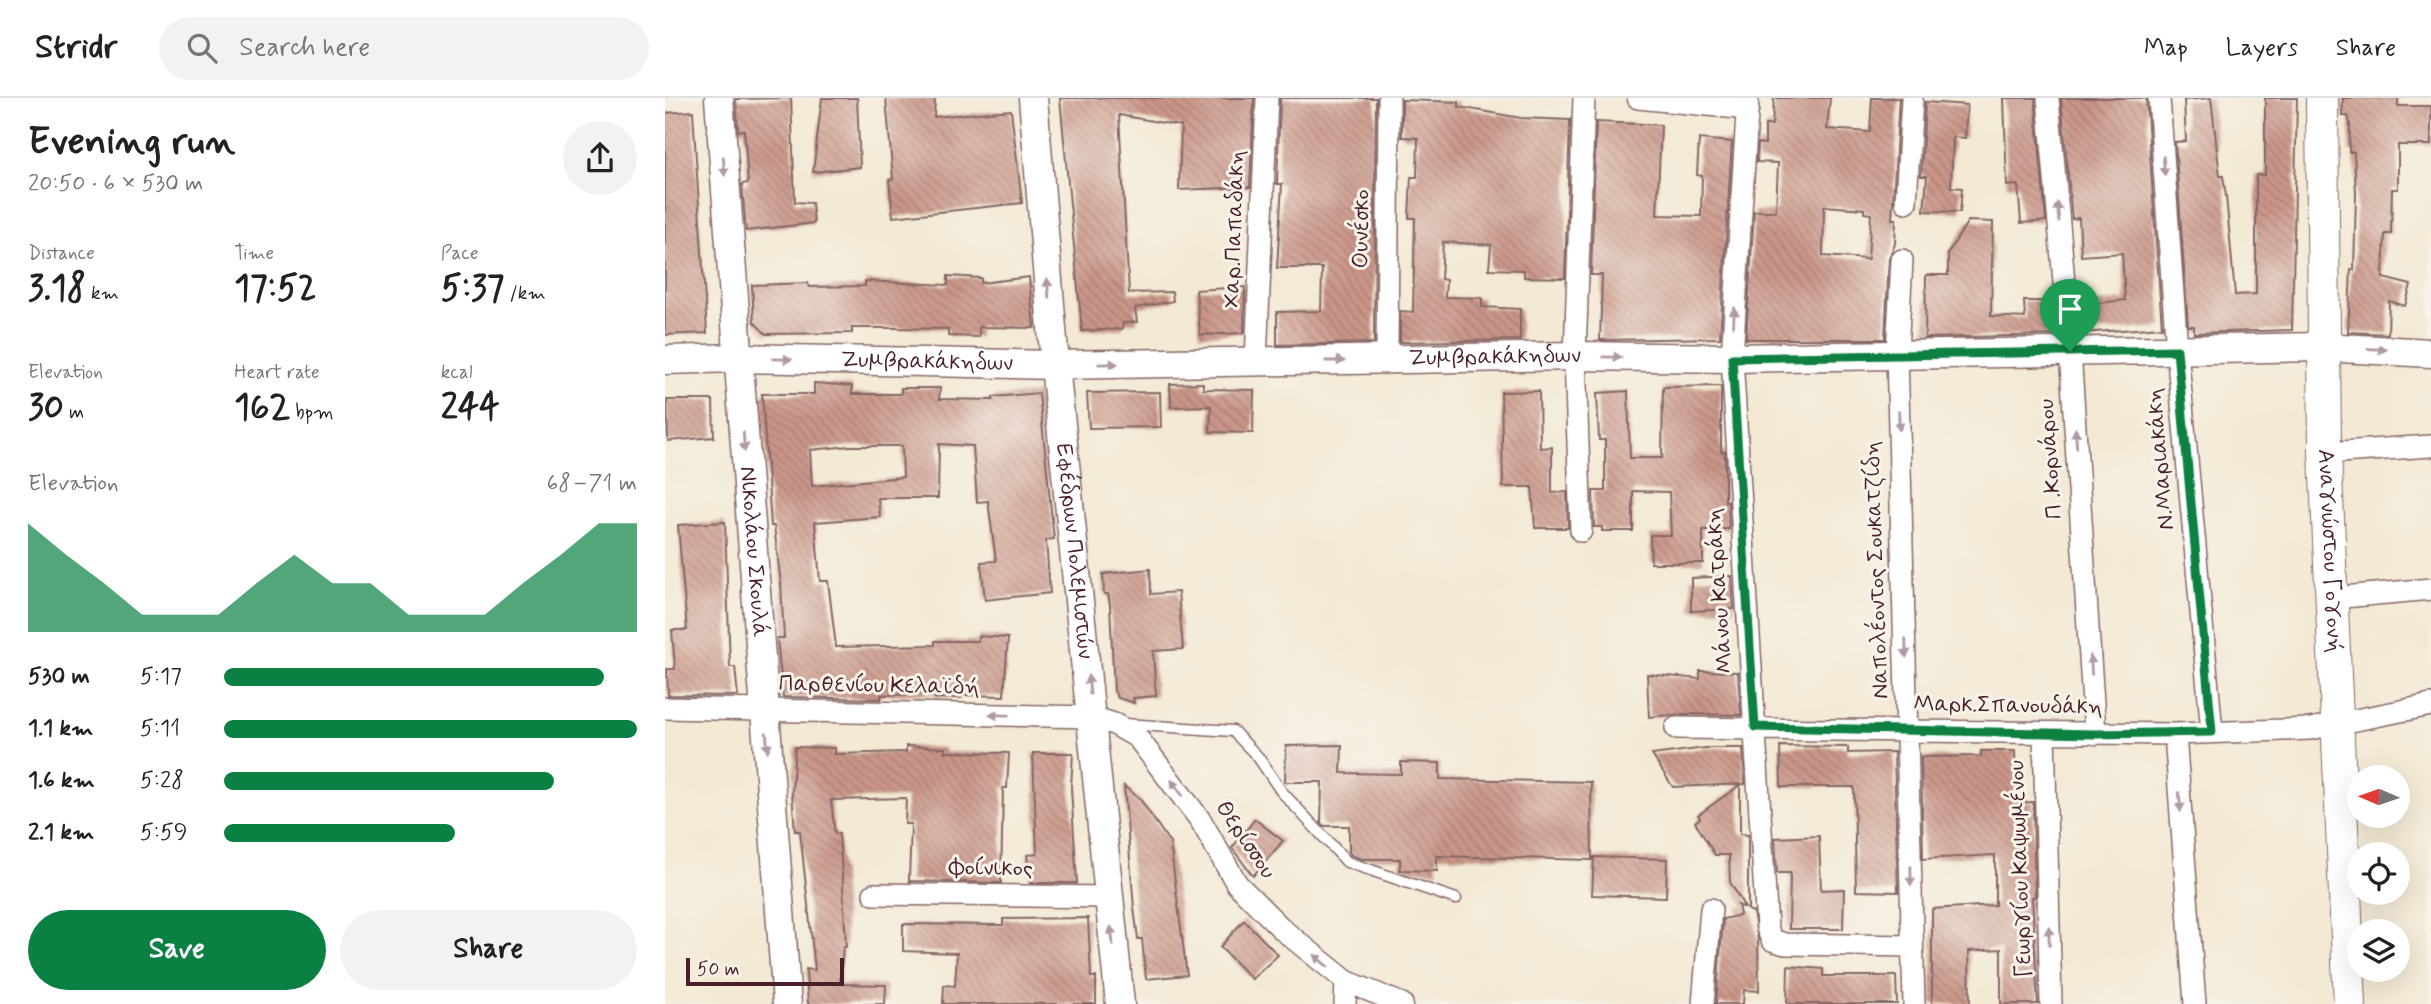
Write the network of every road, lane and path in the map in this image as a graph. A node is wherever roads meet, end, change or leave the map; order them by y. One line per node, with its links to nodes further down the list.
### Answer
1 (719, 98): 21 (street, Νικολάου Σκουλά, one-way to 21)
2 (1033, 98): 25 (street, Εφέδρων Πολεμιστών, one-way to 2)
3 (1266, 98): 24 (street, Χαρ.Παπαδάκη)
4 (1389, 98): 23 (street, Ουνέσκο)
5 (1584, 98): 19 (street)
6 (1638, 98): 11 (street)
7 (1912, 98): 12 (street)
8 (2048, 98): 16 (street, Π .Κορνάρου, one-way to 8)
9 (2159, 98): 15 (street, Ν.Μαριακάκη, one-way to 15)
10 (2322, 98): 14 (main road, Αναγνώστου Γογονή)
11 (1748, 103): 20 (street, Μάνου Κατράκη, one-way to 11)
12 (1906, 202)
13 (1902, 260): 18 (street, Ναπολέοντος Σουκατζίδη)
14 (2322, 347): 15 (street, Ζυμβρακάκηδων); 17 (street, Ζυμβρακάκηδων, one-way to 17); 27 (main road, Αναγνώστου Γογονή)
15 (2177, 350): 16 (street, Ζυμβρακάκηδων); 39 (street, Ν.Μαριακάκη)
16 (2070, 351): 18 (street, Ζυμβρακάκηδων); 41 (street, Π .Κορνάρου, one-way to 16)
17 (2431, 352)
18 (1896, 353): 20 (street, Ζυμβρακάκηδων); 38 (street, Ναπολέοντος Σουκατζίδη, one-way to 38)
19 (1575, 356): 20 (street, Ζυμβρακάκηδων, one-way to 20); 23 (street, Ζυμβρακάκηδων); 28 (street)
20 (1732, 358): 36 (street, Μάνου Κατράκη)
21 (738, 359): 22 (street, Ζυμβρακάκηδων); 25 (street, Ζυμβρακάκηδων, one-way to 25); 33 (street, Νικολάου Σκουλά, one-way to 33)
22 (665, 360)
23 (1387, 360): 24 (street, Ζυμβρακάκηδων, one-way to 23)
24 (1256, 361): 25 (street, Ζυμβρακάκηδων, one-way to 24)
25 (1055, 365): 34 (street, Εφέδρων Πολεμιστών, one-way to 25)
26 (2431, 446): 27 (street)
27 (2325, 453): 30 (main road, Αναγνώστου Γογονή)
28 (1581, 531)
29 (2431, 589): 30 (street)
30 (2332, 598): 35 (main road, Αναγνώστου Γογονή)
31 (2431, 705): 35 (street, Μαρκ.Σπανουδάκη)
32 (665, 708): 33 (street, Παρθενίου Κελαϊδή)
33 (765, 710): 34 (street, Παρθενίου Κελαϊδή, one-way to 33); 49 (street, Νικολάου Σκουλά, one-way to 49)
34 (1103, 721): 44 (street, Εφέδρων Πολεμιστών); 45 (lane); 48 (street, Θερίσσου, one-way to 34)
35 (2338, 723): 39 (street, Μαρκ.Σπανουδάκη); 57 (main road, Αναγνώστου Γογονή)
36 (1755, 727): 37 (street, Μαρκ.Σπανουδάκη); 38 (street, Μαρκ.Σπανουδάκη); 47 (street, Μάνου Κατράκη)
37 (1677, 728)
38 (1908, 730): 40 (street, Μαρκ.Σπανουδάκη); 47 (street, Ναπολέοντος Σουκατζίδη, one-way to 47)
39 (2212, 732): 42 (street, Μαρκ.Σπανουδάκη)
40 (2044, 733): 41 (street, Μαρκ.Σπανουδάκη); 55 (street, Γεωργίου Καψωμένου, one-way to 40)
41 (2095, 734): 42 (street, Μαρκ.Σπανουδάκη)
42 (2175, 734): 56 (street, one-way to 56)
43 (874, 894): 44 (street, Φοίνικος)
44 (1107, 897): 50 (street, Εφέδρων Πολεμιστών, one-way to 44)
45 (1456, 899)
46 (1711, 909): 53 (street)
47 (1912, 946): 54 (street, Ναπολέοντος Σουκατζίδη)
48 (1346, 981): 51 (street); 52 (street, Θερίσσου)
49 (787, 1004)
50 (1120, 1004)
51 (1345, 1004)
52 (1402, 1004)
53 (1703, 1004)
54 (1914, 1004)
55 (2051, 1004)
56 (2195, 1004)
57 (2350, 1004)

